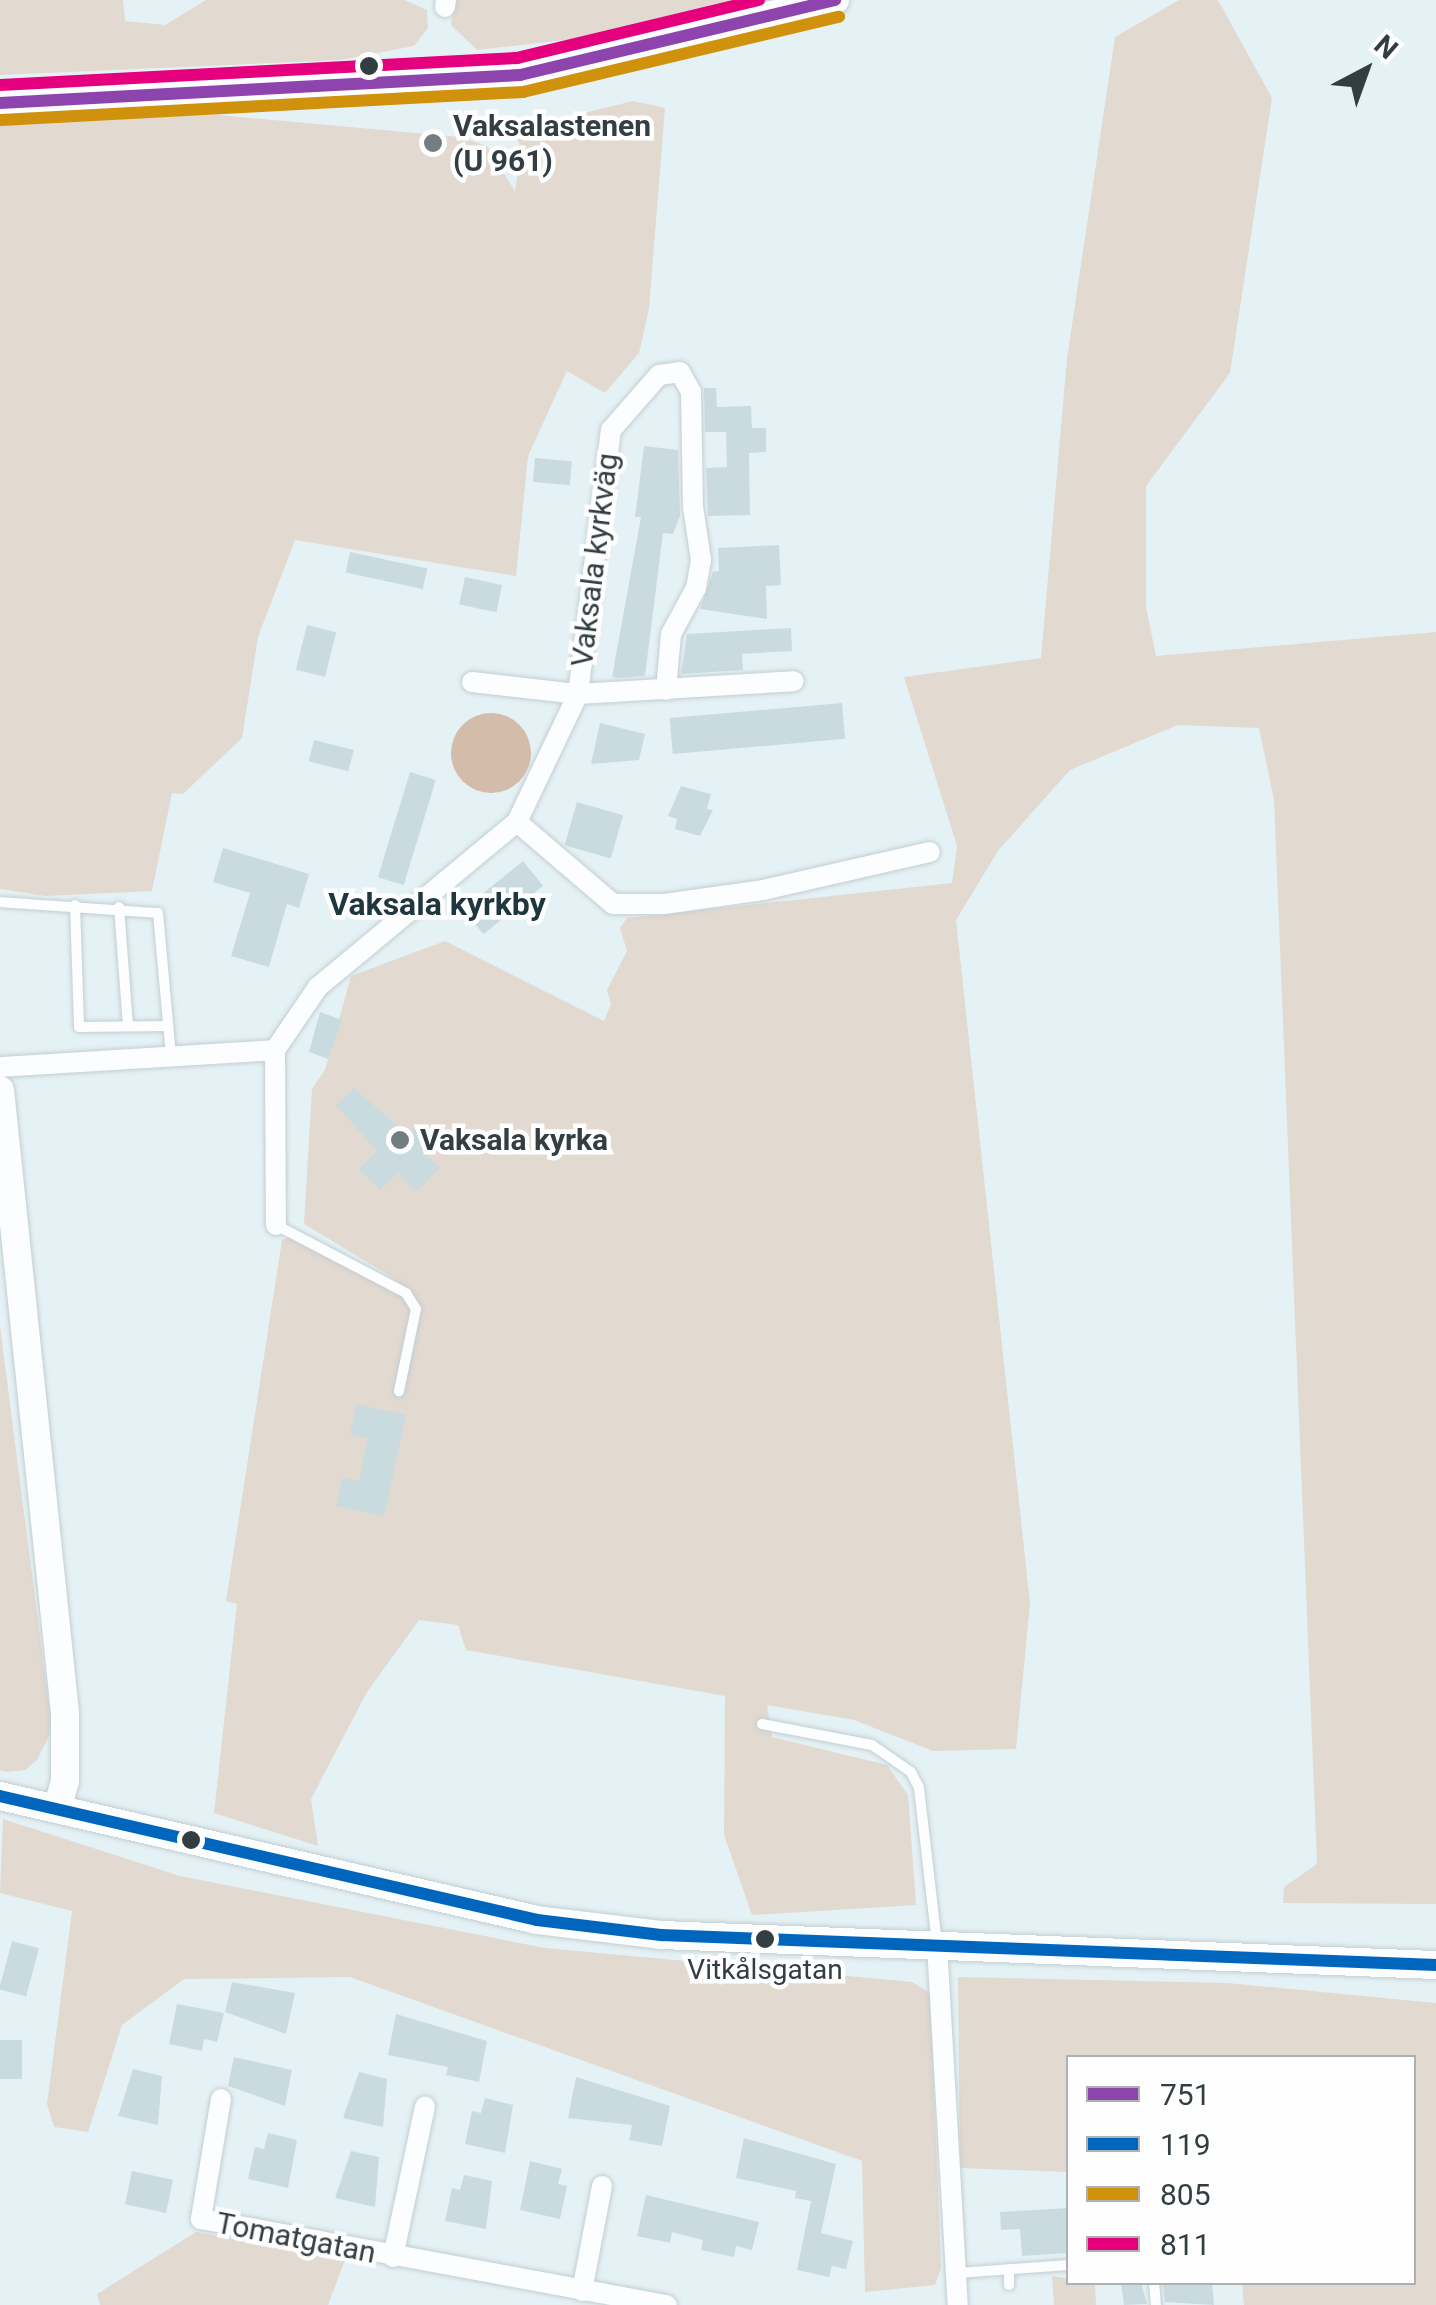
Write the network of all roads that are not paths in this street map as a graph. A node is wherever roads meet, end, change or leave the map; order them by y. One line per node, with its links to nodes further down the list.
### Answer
1 (836, 0): 2 (street)
2 (0, 101)
3 (794, 681): 5 (street, Vaksala kyrkväg)
4 (472, 682): 6 (street, Vaksala kyrkväg)
5 (666, 690): 6 (street, Vaksala kyrkväg); 6 (street, Vaksala kyrkväg)
6 (578, 694): 7 (street, Vaksala kyrkväg)
7 (516, 822): 8 (street); 14 (street, Vaksala kyrkväg)
8 (930, 852)
9 (0, 902): 10 (lane)
10 (75, 905): 11 (lane); 12 (lane)
11 (119, 907): 12 (lane); 13 (lane)
12 (128, 1026): 13 (lane)
13 (168, 1026): 15 (lane)
14 (275, 1050): 15 (street); 18 (street)
15 (171, 1056): 16 (street)
16 (0, 1068)
17 (0, 1090): 22 (street)
18 (276, 1225): 19 (lane)
19 (399, 1392)
20 (762, 1724): 23 (lane)
21 (0, 1796): 22 (street)
22 (57, 1809): 23 (street)
23 (937, 1945): 24 (street); 31 (street)
24 (1436, 1965)
25 (220, 2100): 28 (street, Tomatgatan)
26 (424, 2106): 28 (street, Tomatgatan)
27 (602, 2186): 33 (street)
28 (393, 2257): 33 (street, Tomatgatan)
29 (1066, 2266): 30 (lane)
30 (1009, 2270): 31 (lane); 32 (lane)
31 (958, 2273): 35 (street)
32 (1009, 2285)
33 (582, 2292): 34 (street, Tomatgatan)
34 (667, 2305)
35 (958, 2305)

